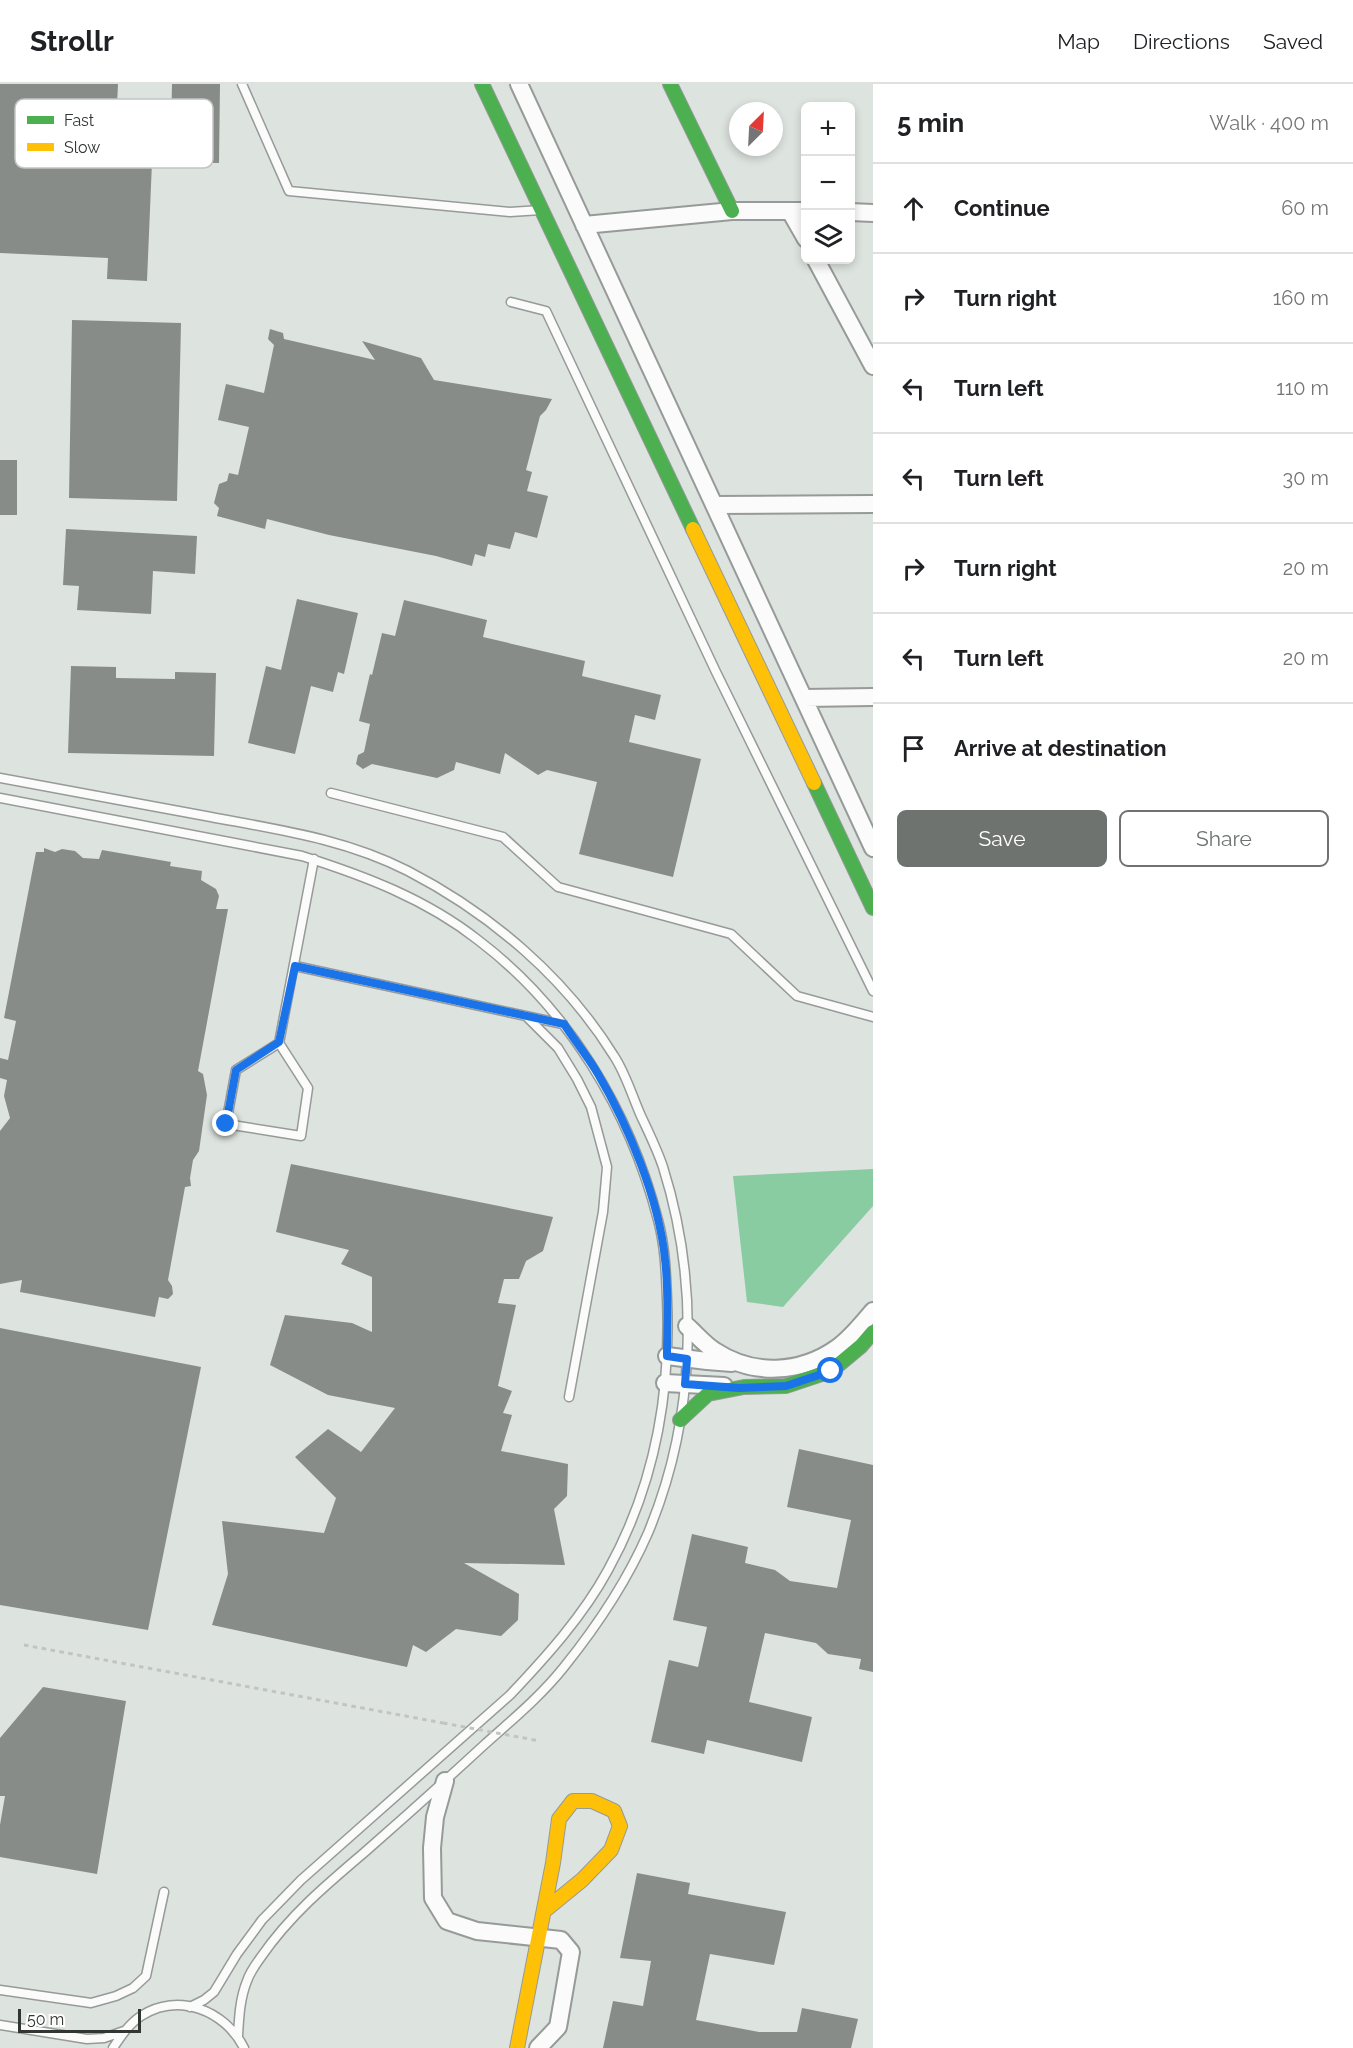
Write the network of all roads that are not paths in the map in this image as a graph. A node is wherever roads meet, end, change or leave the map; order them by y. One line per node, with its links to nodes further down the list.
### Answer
1 (242, 84): 5 (lane)
2 (482, 84): 5 (street)
3 (519, 84): 10 (street)
4 (670, 84): 6 (street)
5 (542, 210): 23 (street)
6 (732, 211): 7 (street); 10 (street)
7 (798, 211)
8 (855, 212): 9 (street)
9 (873, 213)
10 (584, 225): 15 (street)
11 (818, 264): 13 (street)
12 (511, 302): 25 (lane)
13 (873, 366)
14 (873, 504): 15 (street)
15 (714, 505): 17 (street)
16 (873, 697): 17 (street)
17 (804, 698): 21 (street)
18 (0, 778): 31 (lane)
19 (331, 793): 27 (lane)
20 (0, 798): 22 (lane)
21 (873, 848)
22 (314, 860): 24 (lane); 28 (lane)
23 (873, 908)
24 (295, 966): 26 (lane); 29 (lane)
25 (873, 991)
26 (526, 1016): 28 (lane); 39 (lane)
27 (873, 1017)
28 (564, 1024): 33 (lane)
29 (279, 1042): 29 (lane)
30 (873, 1311): 35 (street)
31 (687, 1326): 34 (lane); 35 (street)
32 (873, 1332): 38 (street)
33 (667, 1356): 34 (street); 36 (lane)
34 (687, 1359): 35 (street); 37 (lane)
35 (739, 1363)
36 (665, 1383): 37 (street); 46 (lane)
37 (685, 1384): 38 (street); 40 (lane)
38 (739, 1388): 40 (street)
39 (569, 1397)
40 (680, 1420): 41 (lane)
41 (445, 1780): 44 (street); 49 (lane)
42 (164, 1892): 45 (lane)
43 (544, 1911): 43 (street); 44 (street)
44 (539, 1937): 52 (street); 53 (street)
45 (0, 1990)
46 (190, 2007): 48 (lane); 49 (lane)
47 (0, 2025): 48 (lane)
48 (124, 2031): 50 (lane)
49 (238, 2036): 51 (lane)
50 (113, 2048)
51 (244, 2048)
52 (517, 2048)
53 (538, 2048)

